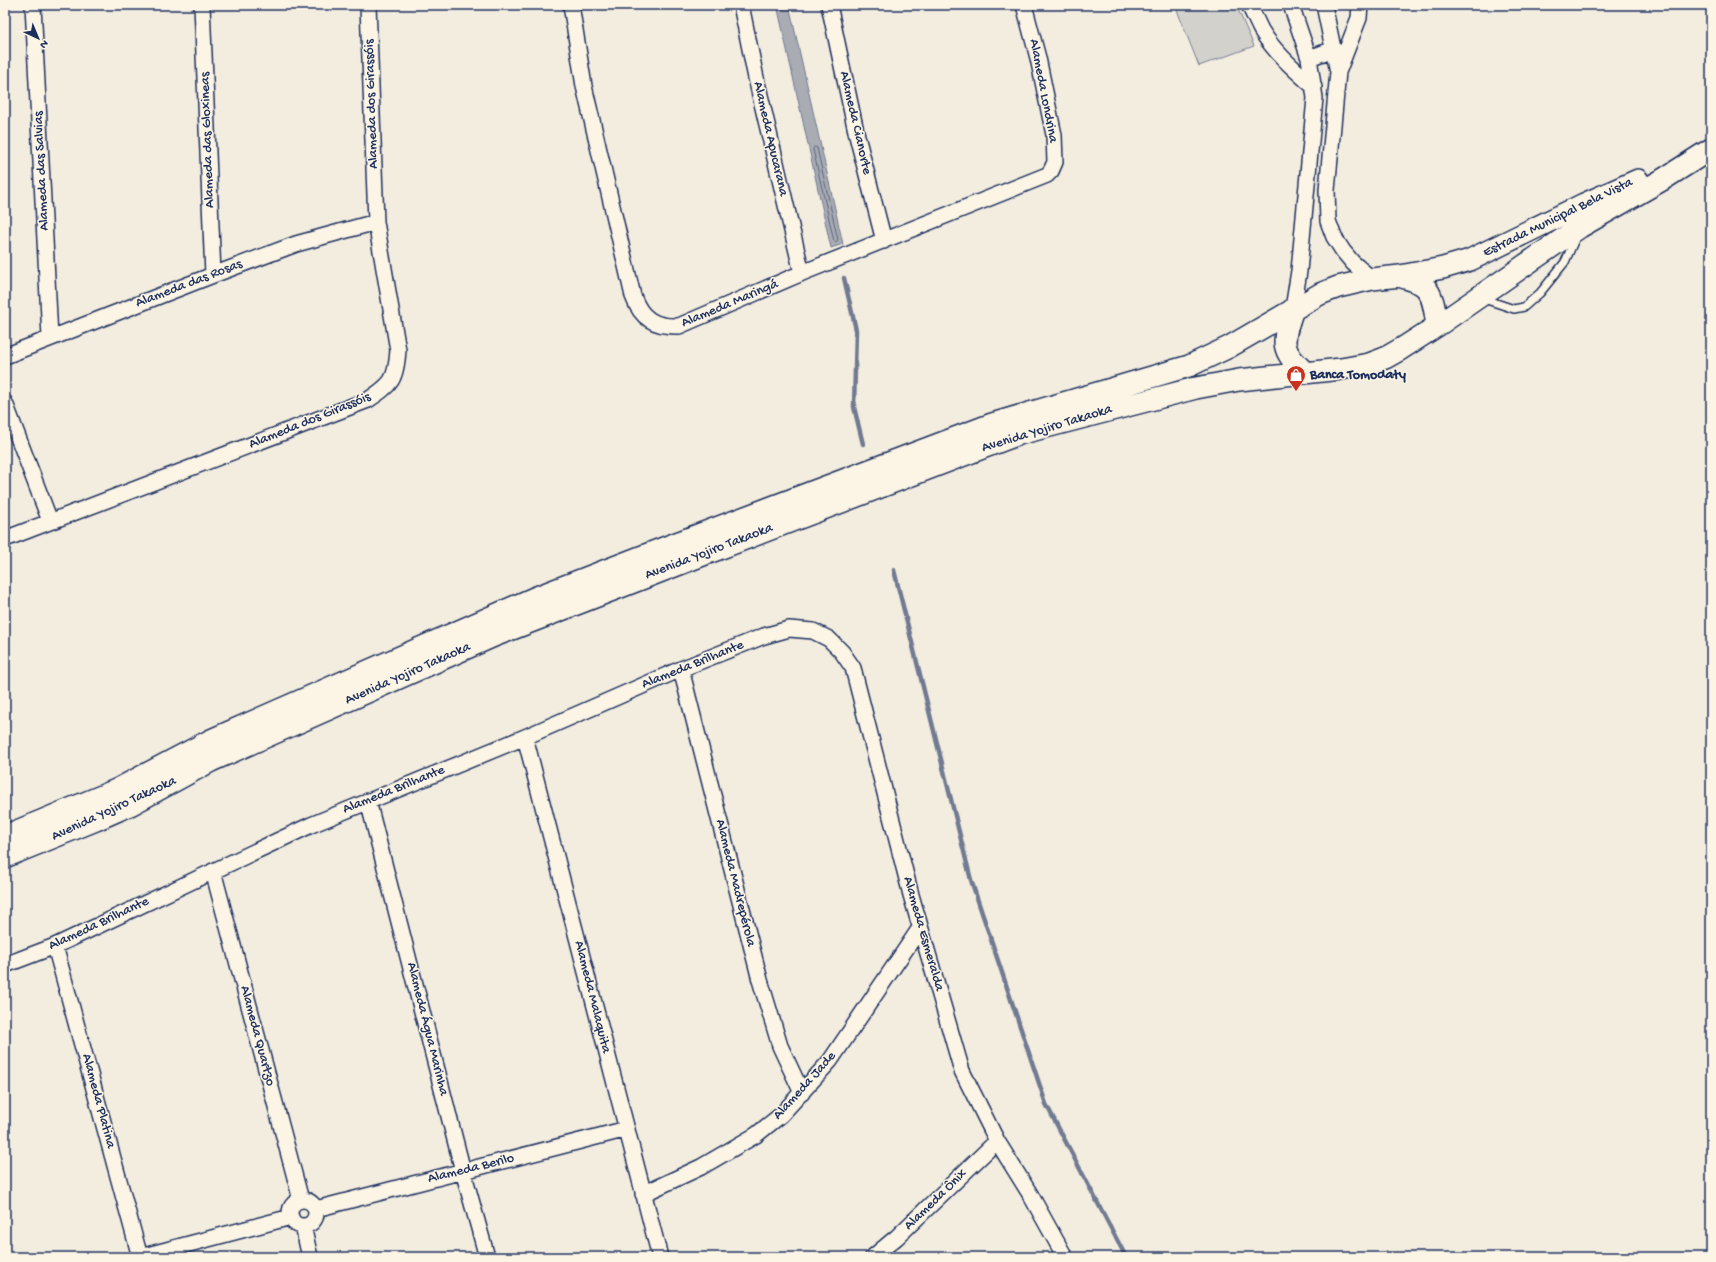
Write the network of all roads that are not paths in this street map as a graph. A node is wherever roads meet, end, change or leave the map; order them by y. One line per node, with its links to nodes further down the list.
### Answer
1 (33, 5): 28 (street, Alameda das Salvias)
2 (202, 5): 22 (street, Alameda das Gloxineas)
3 (368, 5): 18 (street, Alameda dos Girassóis)
4 (571, 5): 21 (street, Alameda Maringá)
5 (741, 5): 21 (street, Alameda Apucarana)
6 (829, 5): 20 (street, Alameda Cianorte)
7 (1024, 5): 17 (street, Alameda Londrina)
8 (1249, 5): 15 (street)
9 (1291, 5): 13 (street)
10 (1324, 5): 12 (street)
11 (1360, 5): 14 (street)
12 (1334, 49): 13 (street); 14 (street)
13 (1309, 58): 15 (street)
14 (1338, 72): 24 (street)
15 (1314, 87): 26 (street)
16 (1711, 148): 19 (main road, Estrada Municipal Bela Vista); 23 (main road, Estrada Municipal Bela Vista)
17 (1047, 175): 20 (street, Alameda Maringá)
18 (376, 222): 22 (street, Alameda das Rosas); 32 (street, Alameda dos Girassóis)
19 (1580, 227): 25 (main road, Estrada Municipal Bela Vista); 25 (lane)
20 (884, 241): 21 (street, Alameda Maringá)
21 (802, 273)
22 (213, 275): 28 (street, Alameda das Rosas)
23 (1400, 276): 24 (main road, Avenida Yojiro Takaoka); 27 (main road)
24 (1372, 279): 26 (main road, Avenida Yojiro Takaoka)
25 (1478, 296): 27 (main road, Estrada Municipal Bela Vista)
26 (1293, 309): 30 (main road); 38 (main road, Avenida Yojiro Takaoka)
27 (1437, 326): 30 (main road, Avenida Yojiro Takaoka)
28 (50, 337): 29 (street, Alameda das Rosas)
29 (5, 356)
30 (1306, 373): 39 (main road, Avenida Yojiro Takaoka)
31 (5, 404): 32 (street)
32 (50, 521): 33 (street, Alameda dos Girassóis)
33 (5, 539)
34 (789, 630): 35 (street, Alameda Brilhante); 41 (street, Alameda Esmeralda)
35 (681, 669): 36 (street, Alameda Brilhante); 44 (street, Alameda Madrepérola)
36 (525, 737): 37 (street, Alameda Brilhante); 45 (street, Alameda Malaquita)
37 (368, 801): 40 (street, Alameda Brilhante); 47 (street, Alameda Água Marinha)
38 (5, 836)
39 (5, 857)
40 (213, 871): 42 (street, Alameda Brilhante); 49 (street, Alameda Quartzo)
41 (920, 928): 44 (street, Alameda Jade); 46 (street, Alameda Esmeralda)
42 (56, 946): 43 (street, Alameda Brilhante); 52 (street, Alameda Platina)
43 (5, 965)
44 (802, 1093): 48 (street, Alameda Jade)
45 (626, 1129): 47 (street, Alameda Berilo); 48 (street, Alameda Malaquita)
46 (997, 1141): 56 (street, Alameda Ônix); 57 (street, Alameda Esmeralda)
47 (463, 1171): 50 (street, Alameda Berilo); 54 (street, Alameda Água Marinha)
48 (643, 1194): 55 (street, Alameda Malaquita)
49 (301, 1200): 50 (street); 51 (street)
50 (316, 1209): 51 (street)
51 (297, 1222): 52 (street); 53 (street)
52 (140, 1257)
53 (310, 1257)
54 (486, 1257)
55 (660, 1257)
56 (873, 1257)
57 (1065, 1257)

